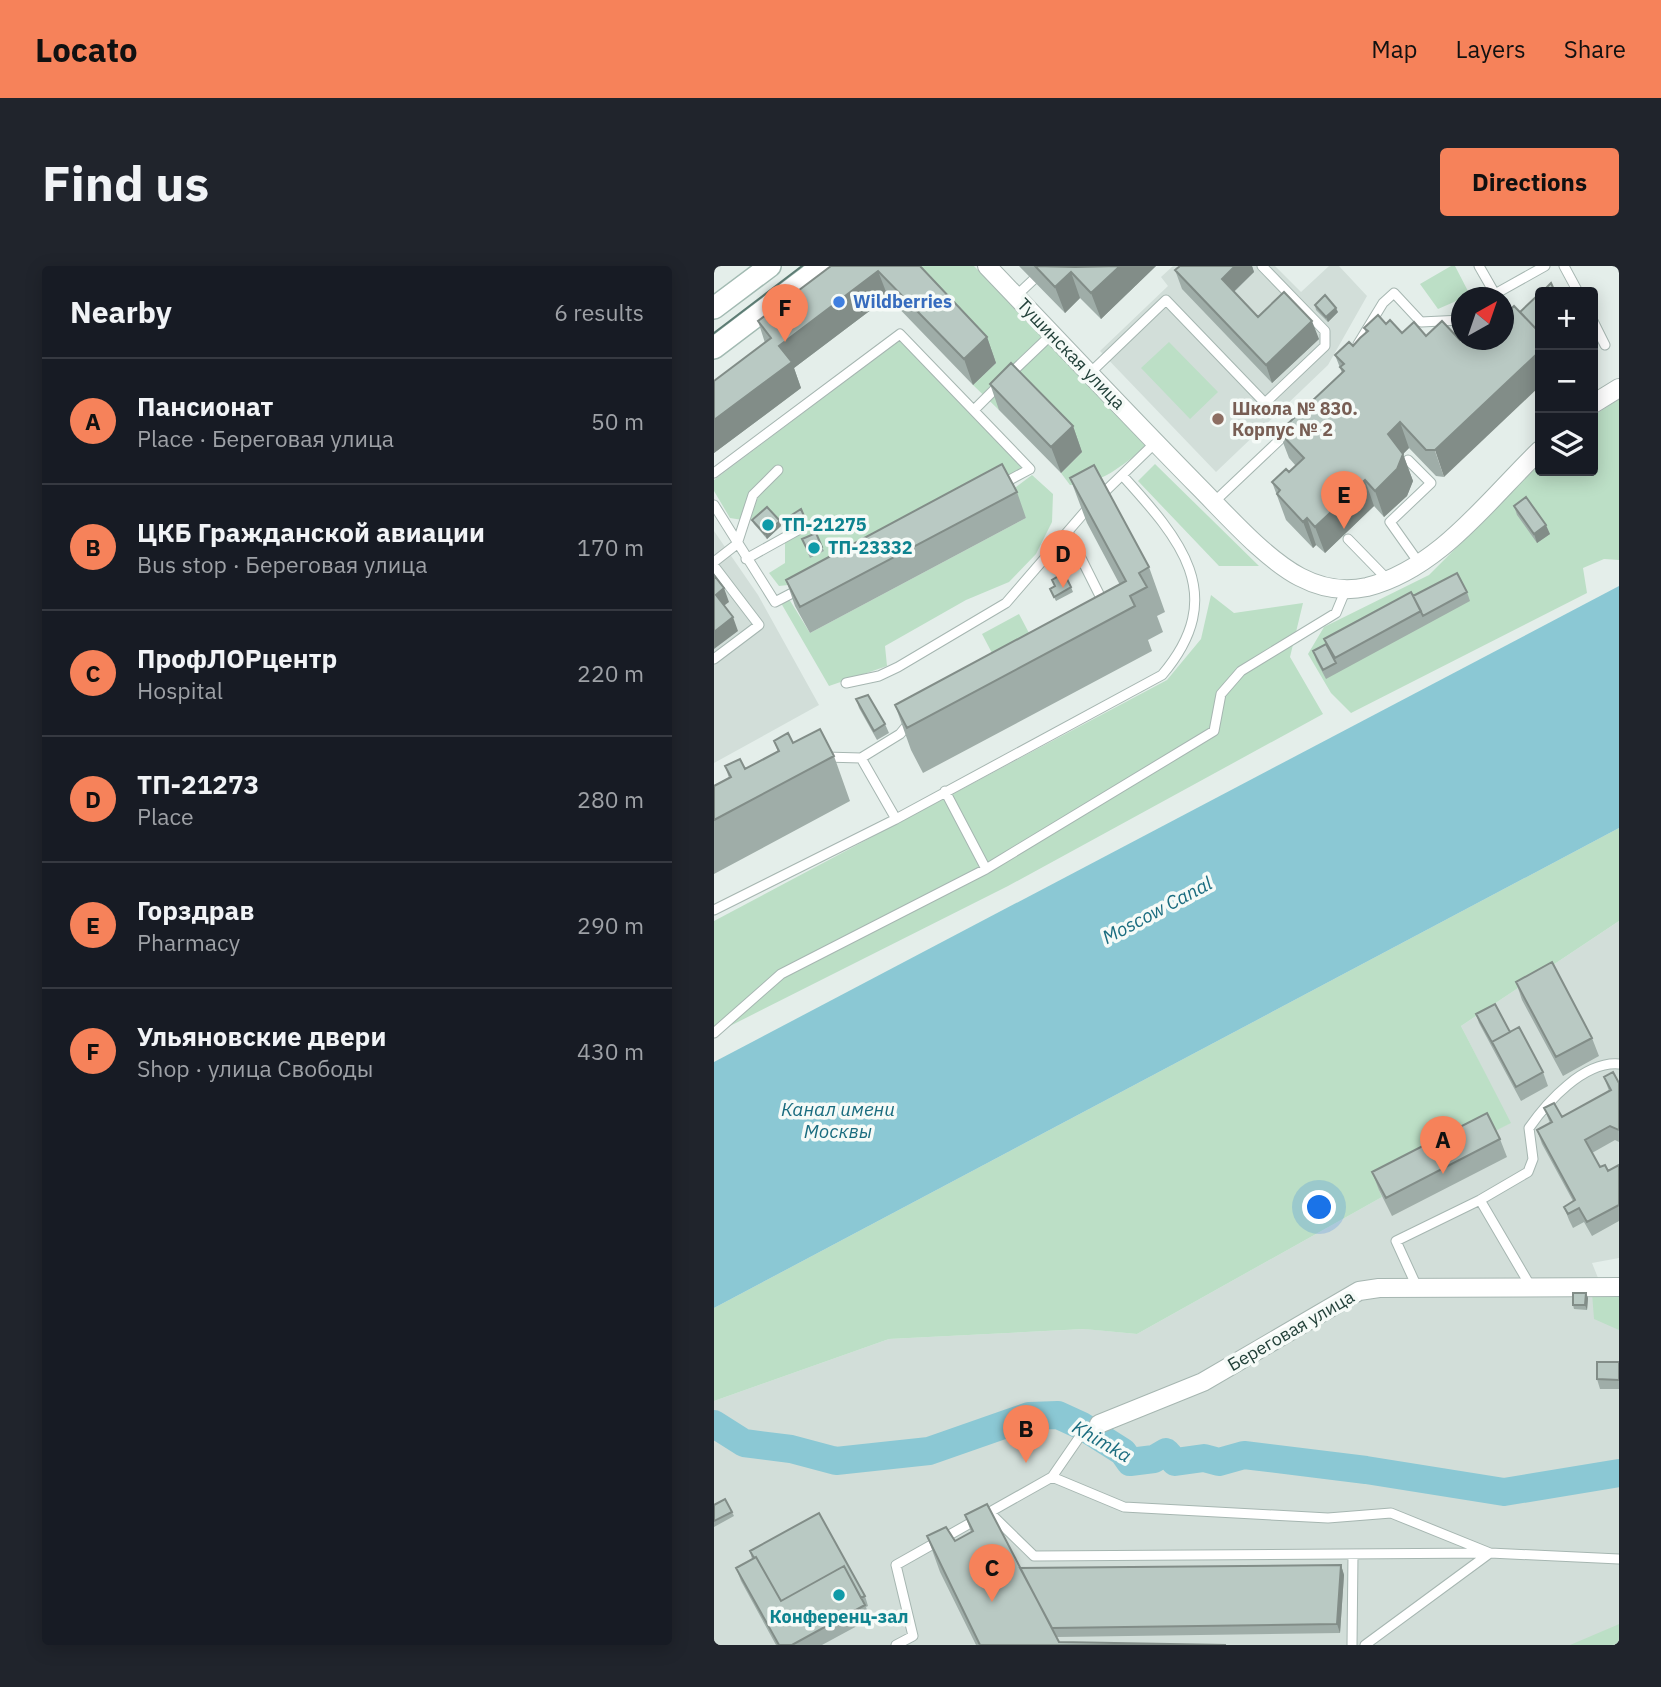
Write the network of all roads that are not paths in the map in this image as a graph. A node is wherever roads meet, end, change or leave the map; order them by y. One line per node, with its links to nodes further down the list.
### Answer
1 (770, 266): 13 (main road)
2 (822, 266): 18 (main road)
3 (987, 266): 12 (street, Тушинская улица)
4 (1262, 266): 20 (lane)
5 (1479, 266): 9 (lane)
6 (1545, 266): 10 (lane)
7 (1564, 266): 11 (lane)
8 (1032, 280): 12 (lane)
9 (1489, 287)
10 (1509, 287)
11 (1575, 287)
12 (1016, 296): 16 (street, Тушинская улица)
13 (714, 308)
14 (1451, 320): 19 (lane)
15 (1598, 331): 17 (lane)
16 (1052, 334): 20 (street, Тушинская улица); 23 (lane)
17 (1605, 345)
18 (714, 348)
19 (1350, 357)
20 (1090, 373): 25 (street, Тушинская улица)
21 (1619, 388): 22 (street)
22 (1598, 401)
23 (974, 410): 29 (lane); 31 (lane)
24 (1299, 419): 32 (lane)
25 (1155, 443): 30 (lane); 32 (street, Тушинская улица)
26 (1535, 455): 39 (street)
27 (1408, 460): 39 (lane)
28 (778, 470): 37 (lane)
29 (714, 473)
30 (1122, 475): 35 (lane); 50 (lane)
31 (994, 488)
32 (1214, 502): 43 (street, Тушинская улица)
33 (714, 505): 37 (lane)
34 (799, 530): 38 (lane)
35 (1069, 534): 44 (lane); 46 (lane)
36 (1348, 539): 41 (lane)
37 (737, 544): 38 (lane); 40 (lane)
38 (746, 559): 42 (lane)
39 (1419, 563): 41 (street)
40 (714, 564): 45 (lane)
41 (1387, 579): 43 (street)
42 (812, 583)
43 (1346, 589): 52 (lane)
44 (1097, 617)
45 (714, 659)
46 (846, 683)
47 (914, 715): 48 (lane)
48 (861, 758): 49 (lane); 51 (lane)
49 (812, 763)
50 (945, 791): 51 (lane); 52 (lane)
51 (896, 819): 53 (lane)
52 (986, 869): 54 (lane)
53 (714, 910)
54 (714, 1033)
55 (1619, 1065): 56 (lane)
56 (1480, 1200): 57 (lane); 58 (lane)
57 (1417, 1287): 58 (street, Береговая улица); 60 (street, Береговая улица)
58 (1531, 1287): 59 (street, Береговая улица)
59 (1619, 1287)
60 (1091, 1428): 61 (lane)
61 (1052, 1477): 62 (lane); 63 (lane)
62 (991, 1514): 64 (lane); 66 (lane)
63 (1490, 1553): 64 (lane); 65 (lane); 68 (lane)
64 (1353, 1555): 67 (lane)
65 (1619, 1559)
66 (896, 1645)
67 (1352, 1645)
68 (1366, 1645)

